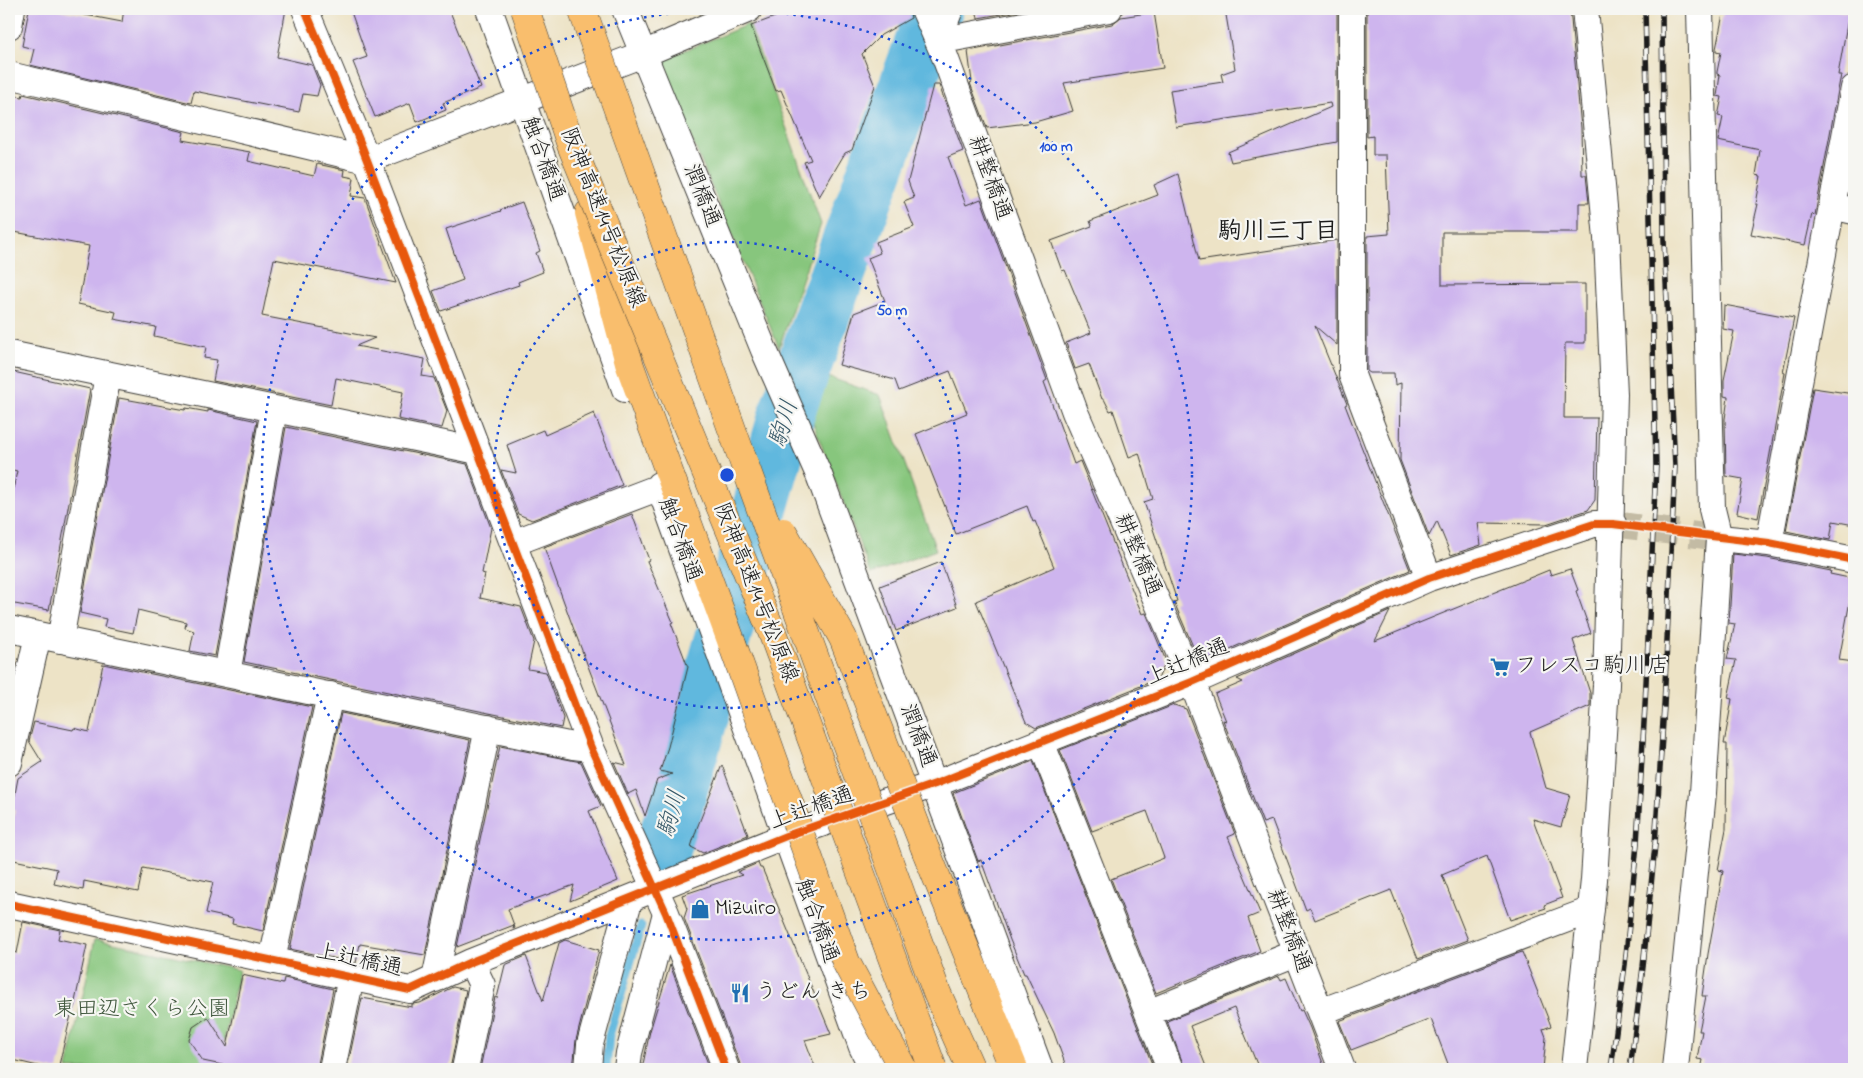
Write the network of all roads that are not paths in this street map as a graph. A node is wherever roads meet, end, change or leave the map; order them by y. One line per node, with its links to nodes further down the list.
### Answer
1 (12, 9): 14 (street)
2 (305, 9): 21 (street)
3 (489, 9): 19 (street, 触合橋通)
4 (525, 9): 20 (highway, 阪神高速14号松原線, bridge)
5 (582, 9): 27 (highway, 阪神高速14号松原線, bridge)
6 (625, 9): 16 (street, 潤橋通)
7 (749, 9): 16 (street)
8 (924, 9): 15 (street, 耕整橋通)
9 (950, 9): 15 (street)
10 (1109, 9): 15 (street)
11 (1352, 9): 34 (street)
12 (1585, 9): 29 (street)
13 (1700, 9): 30 (street)
14 (9, 26)
15 (938, 40): 38 (street, 耕整橋通)
16 (643, 54): 19 (street); 44 (street, 潤橋通)
17 (9, 75): 21 (street)
18 (1854, 88): 22 (street)
19 (521, 102): 21 (street); 28 (street, 触合橋通)
20 (571, 145): 64 (highway, bridge); 65 (highway, 阪神高速14号松原線, bridge)
21 (367, 160): 26 (street)
22 (1843, 209): 31 (street)
23 (9, 354): 24 (street)
24 (108, 375): 25 (street); 36 (street)
25 (274, 409): 26 (street); 37 (street)
26 (478, 451): 32 (street)
27 (744, 463): 66 (highway, 阪神高速14号松原線, bridge); 67 (highway, bridge)
28 (660, 487): 32 (street); 45 (street, 触合橋通)
29 (1611, 524): 34 (street, 上辻橋通); 49 (street)
30 (1719, 538): 31 (street); 72 (street)
31 (1769, 543): 33 (street)
32 (513, 544): 42 (street)
33 (1854, 560)
34 (1430, 578): 38 (street, 上辻橋通)
35 (9, 629): 36 (street)
36 (49, 638): 37 (street); 43 (street)
37 (228, 674): 39 (street)
38 (1192, 682): 41 (street, 上辻橋通); 51 (street, 耕整橋通)
39 (330, 695): 40 (street); 52 (street)
40 (488, 728): 42 (street); 55 (street)
41 (1041, 742): 44 (street, 上辻橋通); 57 (street)
42 (591, 748): 46 (street)
43 (9, 763)
44 (935, 784): 45 (street, 上辻橋通); 68 (street, 潤橋通)
45 (786, 836): 46 (street, 上辻橋通); 63 (street, 触合橋通)
46 (656, 889): 47 (street, 上辻橋通); 50 (street)
47 (629, 900): 53 (street, 上辻橋通); 60 (street)
48 (9, 907): 52 (street, 上辻橋通)
49 (1591, 910): 56 (street); 71 (street)
50 (666, 913): 61 (street); 62 (street)
51 (1296, 953): 56 (street, 耕整橋通); 57 (street)
52 (272, 960): 54 (street, 上辻橋通)
53 (471, 962): 55 (street, 上辻橋通); 59 (street)
54 (351, 977): 55 (street, 上辻橋通); 58 (street)
55 (435, 978)
56 (1320, 1012): 70 (street, 耕整橋通)
57 (1148, 1013): 69 (street)
58 (332, 1069)
59 (465, 1069)
60 (588, 1069)
61 (627, 1069)
62 (726, 1069)
63 (873, 1069)
64 (903, 1069)
65 (933, 1069)
66 (971, 1069)
67 (1014, 1069)
68 (1040, 1069)
69 (1170, 1069)
70 (1342, 1069)
71 (1574, 1069)
72 (1676, 1069)

